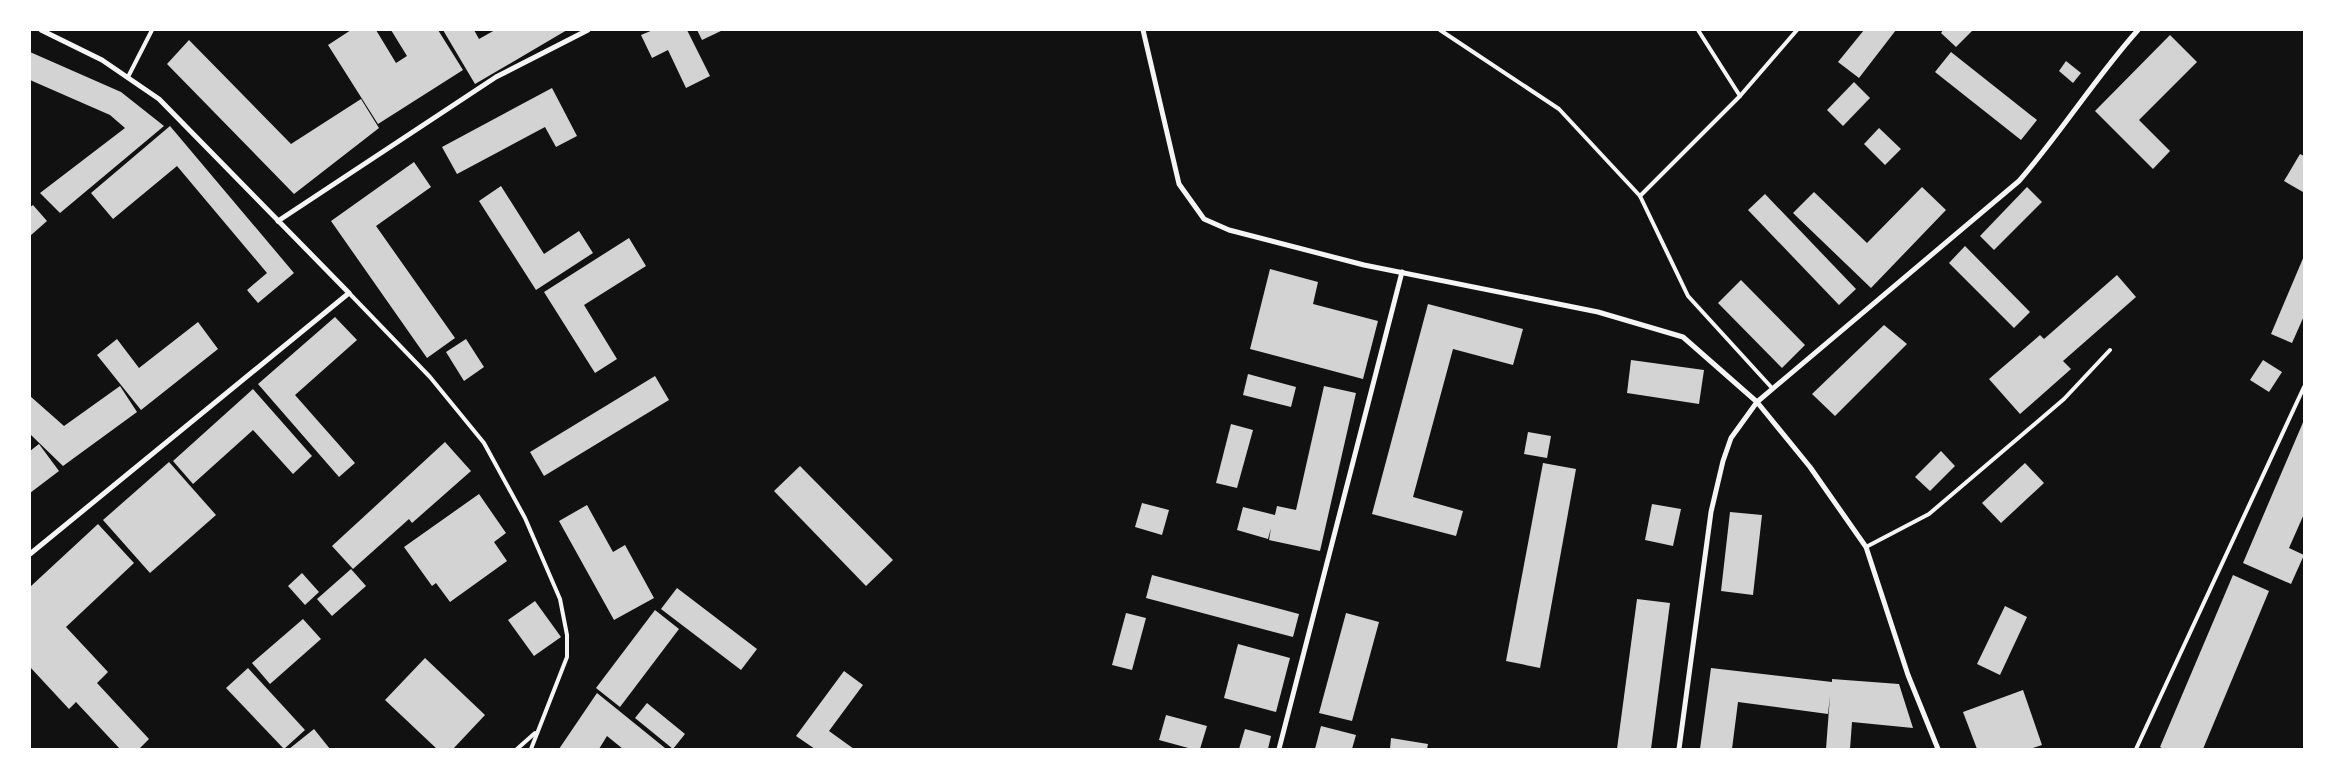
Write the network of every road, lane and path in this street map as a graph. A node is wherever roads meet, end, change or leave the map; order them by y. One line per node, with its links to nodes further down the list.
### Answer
1 (41, 30): 9 (street)
2 (152, 30): 9 (lane)
3 (588, 30): 12 (street)
4 (1143, 30): 13 (street)
5 (1440, 30): 11 (lane)
6 (1698, 30): 10 (lane)
7 (1797, 30): 10 (lane)
8 (2138, 30): 17 (street)
9 (128, 77): 12 (street)
10 (1740, 96): 11 (lane)
11 (1640, 196): 17 (lane)
12 (278, 220): 14 (street)
13 (1402, 272): 18 (street); 24 (street)
14 (349, 292): 20 (street); 21 (lane)
15 (2110, 350): 19 (lane)
16 (2304, 387): 27 (lane)
17 (1772, 388): 18 (street)
18 (1757, 402): 19 (street); 25 (street)
19 (1866, 547): 26 (street)
20 (30, 554)
21 (537, 732): 22 (lane); 23 (lane)
22 (517, 749)
23 (531, 749)
24 (1278, 749)
25 (1679, 749)
26 (1938, 749)
27 (2136, 749)

